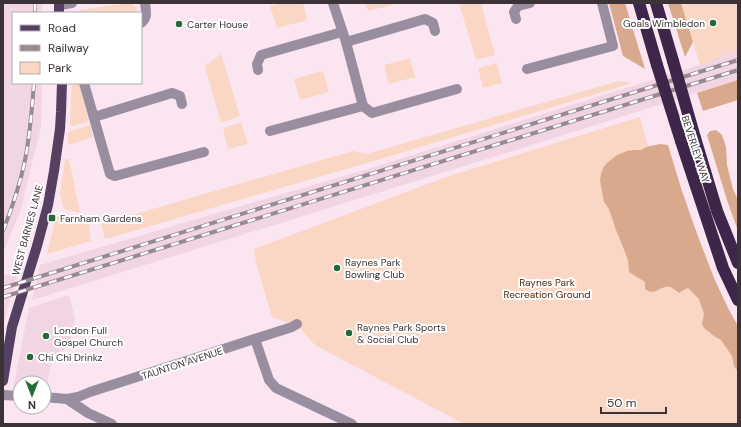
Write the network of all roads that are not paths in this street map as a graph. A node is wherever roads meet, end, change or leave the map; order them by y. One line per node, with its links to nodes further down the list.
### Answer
1 (72, 3): 8 (street)
2 (145, 3): 10 (street)
3 (333, 3): 12 (street)
4 (530, 3): 9 (street)
5 (602, 3): 14 (street)
6 (639, 3): 25 (highway, BEVERLEY WAY, bridge)
7 (656, 3): 24 (highway, BEVERLEY WAY, bridge)
8 (59, 7)
9 (516, 19)
10 (142, 22)
11 (435, 31): 13 (street)
12 (342, 32): 13 (street); 15 (street)
13 (346, 42): 20 (street)
14 (527, 69)
15 (258, 70)
16 (62, 84): 28 (main road, WEST BARNES LANE)
17 (84, 84): 21 (street)
18 (457, 89): 20 (street)
19 (182, 104): 21 (street)
20 (363, 106): 22 (street)
21 (94, 117): 23 (street)
22 (270, 132)
23 (204, 152)
24 (738, 263)
25 (738, 300)
26 (297, 324): 27 (street, TAUNTON AVENUE)
27 (255, 339): 30 (street, TAUNTON AVENUE); 32 (street)
28 (3, 380)
29 (52, 398): 30 (street)
30 (67, 400): 31 (street)
31 (112, 424)
32 (352, 424)

